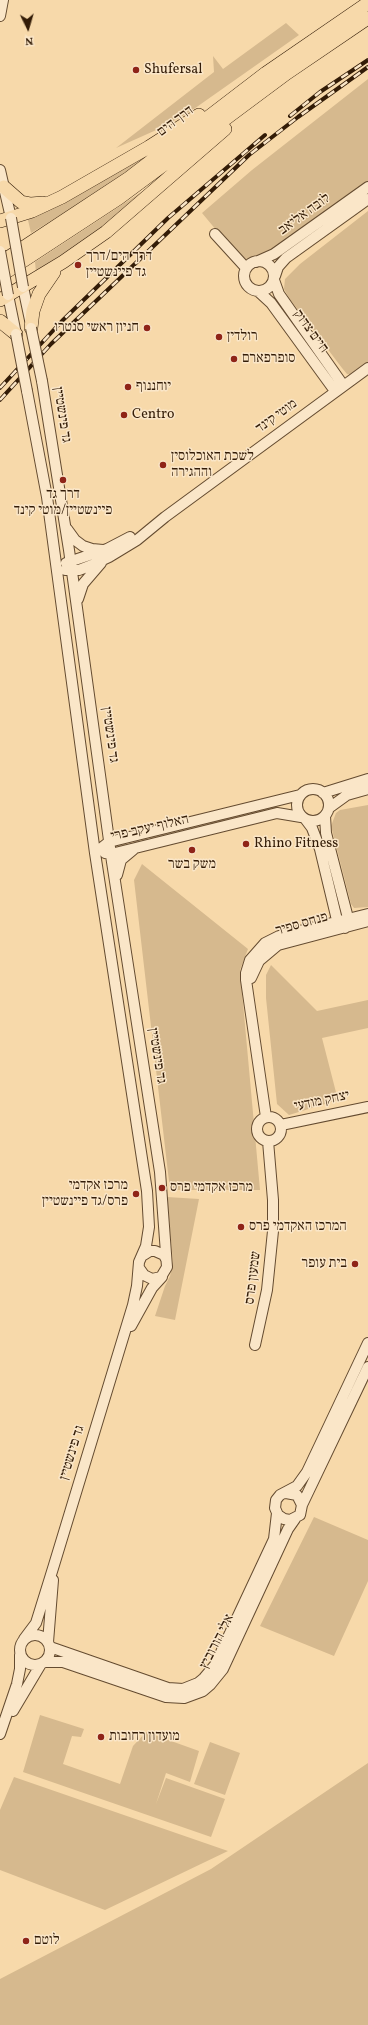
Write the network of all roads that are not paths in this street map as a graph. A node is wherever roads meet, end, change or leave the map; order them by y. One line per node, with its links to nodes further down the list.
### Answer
1 (3, 0): 3 (street)
2 (368, 3): 5 (main road, דרך הים)
3 (0, 16)
4 (368, 18): 6 (main road, דרך הים)
5 (266, 73): 11 (main road); 17 (main road, דרך הים)
6 (287, 73): 15 (main road); 19 (main road, דרך הים)
7 (0, 170): 8 (street, גד פינשטיין)
8 (4, 187): 11 (main road); 12 (street, גד פינשטיין)
9 (368, 187): 16 (street, לובה אליאב)
10 (368, 199): 20 (street, לובה אליאב)
11 (51, 202): 12 (main road)
12 (5, 219): 21 (street, גד פינשטיין, bridge)
13 (215, 234): 18 (street)
14 (0, 251): 23 (street, גד פינשטיין, bridge)
15 (63, 262): 21 (main road); 25 (main road)
16 (256, 262): 18 (street); 20 (street)
17 (0, 263)
18 (246, 268): 22 (street)
19 (0, 276)
20 (274, 278): 22 (street); 28 (street, חיים צדוק)
21 (23, 287): 23 (main road); 25 (street, גד פינשטיין)
22 (258, 291): 28 (street, חיים צדוק)
23 (4, 298): 26 (street, גד פינשטיין)
24 (0, 321): 26 (main road)
25 (31, 328): 29 (street, גד פינשטיין, bridge)
26 (16, 334): 32 (street, גד פינשטיין, bridge)
27 (368, 368): 28 (street, מוטי קינד)
28 (339, 388): 30 (street, מוטי קינד)
29 (65, 524): 30 (street); 31 (street, גד פינשטיין)
30 (108, 553): 31 (street, מוטי קינד); 33 (street)
31 (71, 566): 32 (street, מוטי קינד); 33 (street, גד פינשטיין)
32 (57, 568): 44 (street, גד פינשטיין)
33 (77, 605): 40 (street, גד פינשטיין)
34 (368, 779): 36 (street)
35 (368, 789): 38 (street)
36 (323, 793): 37 (street); 38 (street)
37 (300, 795): 39 (street); 41 (street, האלוף יעקב פרי)
38 (327, 812): 39 (street); 50 (street)
39 (304, 819): 43 (street, האלוף יעקב פרי); 48 (street)
40 (107, 826): 41 (street); 42 (street, גד פינשטיין)
41 (135, 837): 42 (street, האלוף יעקב פרי)
42 (109, 842): 44 (street, האלוף יעקב פרי); 45 (street, גד פינשטיין)
43 (142, 846): 45 (street, האלוף יעקב פרי); 46 (street)
44 (95, 853): 45 (street, האלוף יעקב פרי); 56 (street, גד פינשטיין)
45 (111, 854): 46 (street, גד פינשטיין)
46 (116, 889): 57 (street, גד פינשטיין)
47 (368, 914): 50 (street, פנחס ספיר)
48 (337, 920): 50 (street, פנחס ספיר); 51 (street, פנחס ספיר)
49 (368, 920): 50 (street, פנחס ספיר)
50 (347, 923): 51 (street, פנחס ספיר)
51 (248, 996): 53 (street)
52 (368, 1107): 54 (street, יצחק מודעי)
53 (266, 1117): 54 (street); 55 (street)
54 (281, 1125): 55 (street)
55 (268, 1141): 61 (street, שמעון פרס)
56 (142, 1256): 57 (street); 58 (street)
57 (166, 1259): 59 (street)
58 (139, 1268): 59 (street); 62 (street, גד פינשטיין)
59 (164, 1274): 62 (street, גד פינשטיין)
60 (368, 1343): 64 (street)
61 (255, 1345)
62 (119, 1349): 68 (street, גד פינשטיין)
63 (368, 1367): 65 (street)
64 (286, 1493): 65 (street); 66 (street)
65 (302, 1505): 67 (street)
66 (277, 1513): 67 (street); 70 (street, אלי הורוביץ)
67 (295, 1519): 72 (street, אלי הורוביץ)
68 (54, 1565): 69 (street, גד פינשטיין); 70 (street, גד פינשטיין)
69 (24, 1639): 70 (street); 71 (street)
70 (49, 1645): 72 (street)
71 (20, 1652): 72 (street); 73 (street)
72 (43, 1663): 73 (street)
73 (0, 1735)

